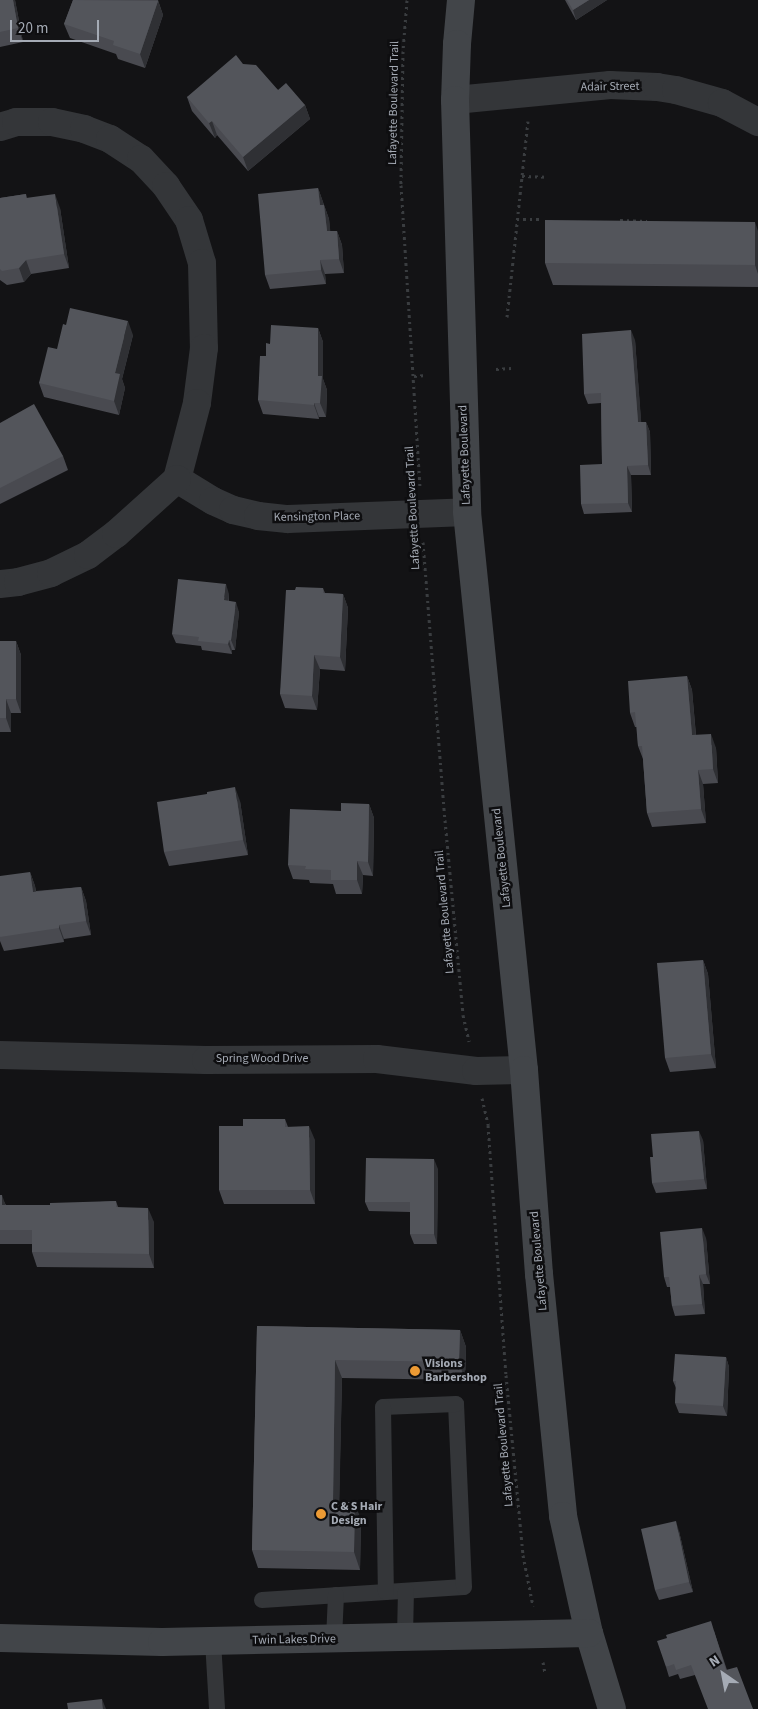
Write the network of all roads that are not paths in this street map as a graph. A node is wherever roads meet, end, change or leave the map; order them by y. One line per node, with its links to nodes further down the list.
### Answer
1 (461, 0): 2 (main road, Lafayette Boulevard)
2 (455, 100): 3 (street, Adair Street); 6 (main road, Lafayette Boulevard)
3 (758, 122)
4 (0, 127): 5 (street)
5 (177, 479): 6 (street, Kensington Place); 7 (street)
6 (467, 512): 9 (main road, Lafayette Boulevard)
7 (0, 584)
8 (0, 1055): 9 (street, Spring Wood Drive)
9 (524, 1070): 14 (main road, Lafayette Boulevard)
10 (406, 1591): 11 (lane); 11 (lane); 15 (lane)
11 (386, 1592): 12 (lane)
12 (336, 1595): 13 (lane); 17 (lane)
13 (262, 1600)
14 (589, 1633): 15 (main road, Twin Lakes Drive); 20 (main road, Lafayette Boulevard)
15 (405, 1637): 17 (main road, Twin Lakes Drive)
16 (0, 1638): 18 (main road, Twin Lakes Drive)
17 (334, 1639): 18 (main road, Twin Lakes Drive)
18 (213, 1641): 19 (lane)
19 (217, 1709)
20 (612, 1709)

